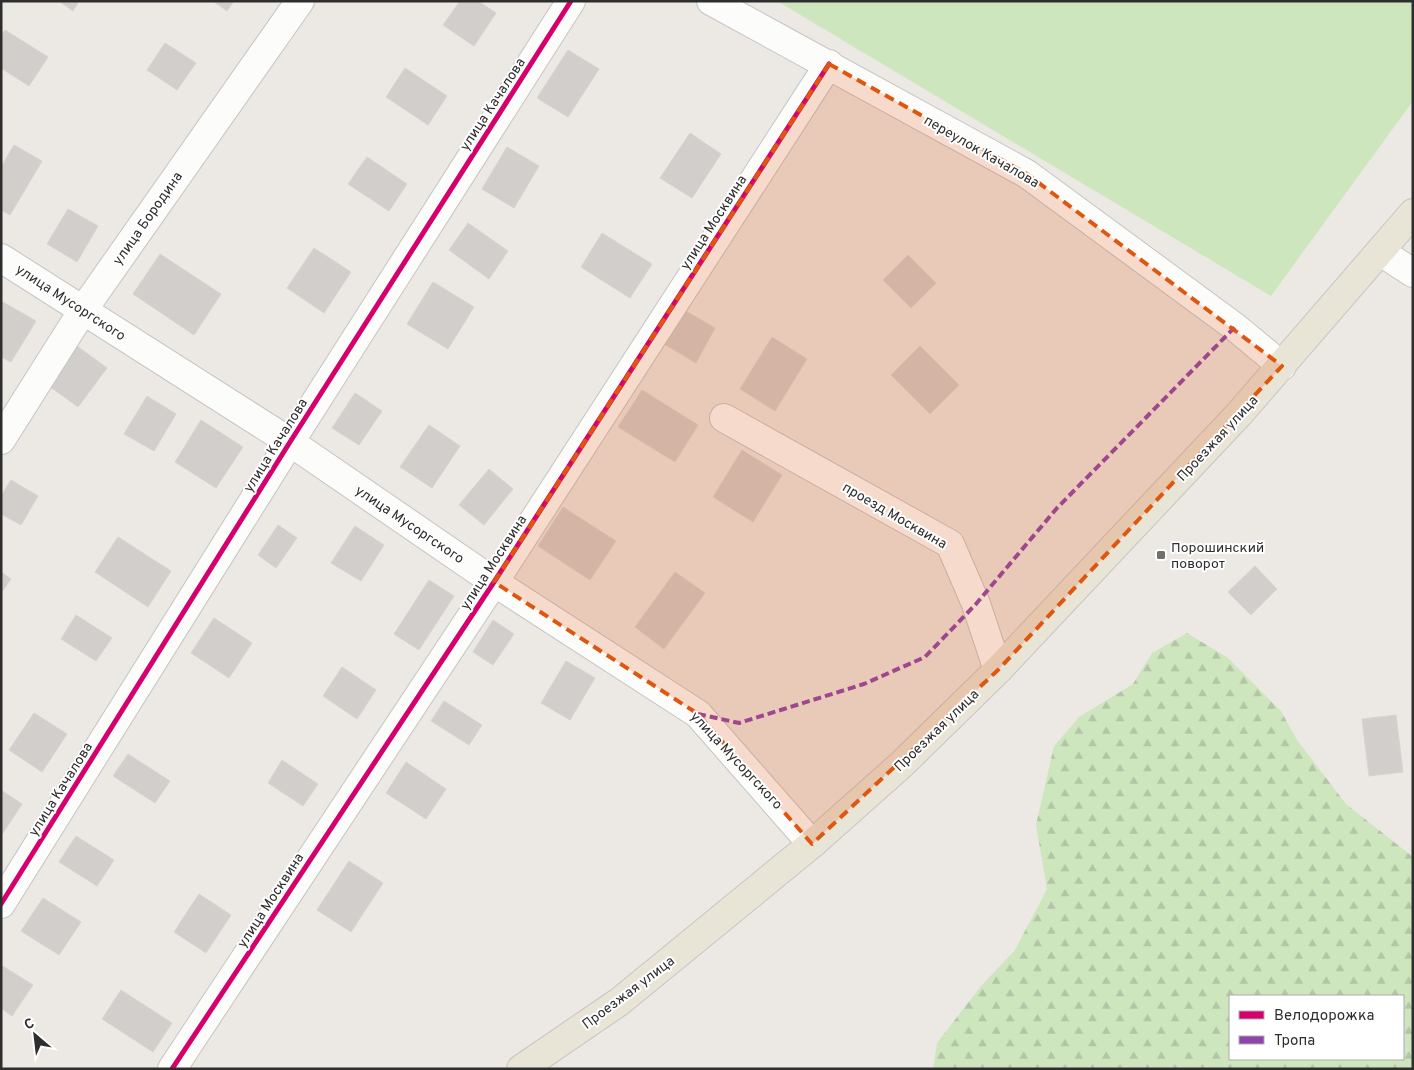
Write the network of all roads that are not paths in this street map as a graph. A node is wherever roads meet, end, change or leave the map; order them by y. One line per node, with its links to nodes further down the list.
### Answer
1 (300, 1): 9 (street, улица Бородина)
2 (571, 1): 13 (street, улица Качалова)
3 (711, 1): 4 (street, переулок Качалова)
4 (829, 64): 10 (street, переулок Качалова); 14 (street, улица Москвина)
5 (1413, 213): 6 (main road, Проезжая улица)
6 (1381, 252): 8 (street); 10 (main road, Проезжая улица)
7 (1, 258): 9 (street, улица Мусоргского)
8 (1413, 273)
9 (83, 310): 12 (street, улица Бородина); 13 (street, улица Мусоргского)
10 (1282, 366): 15 (main road, Проезжая улица)
11 (724, 418): 15 (street, проезд Москвина)
12 (1, 440)
13 (290, 442): 14 (street, улица Мусоргского); 17 (street, улица Качалова)
14 (494, 582): 16 (street, улица Мусоргского); 18 (street, улица Москвина)
15 (998, 670): 16 (main road, Проезжая улица)
16 (812, 844): 19 (main road, Проезжая улица)
17 (1, 904)
18 (172, 1069)
19 (521, 1069)

